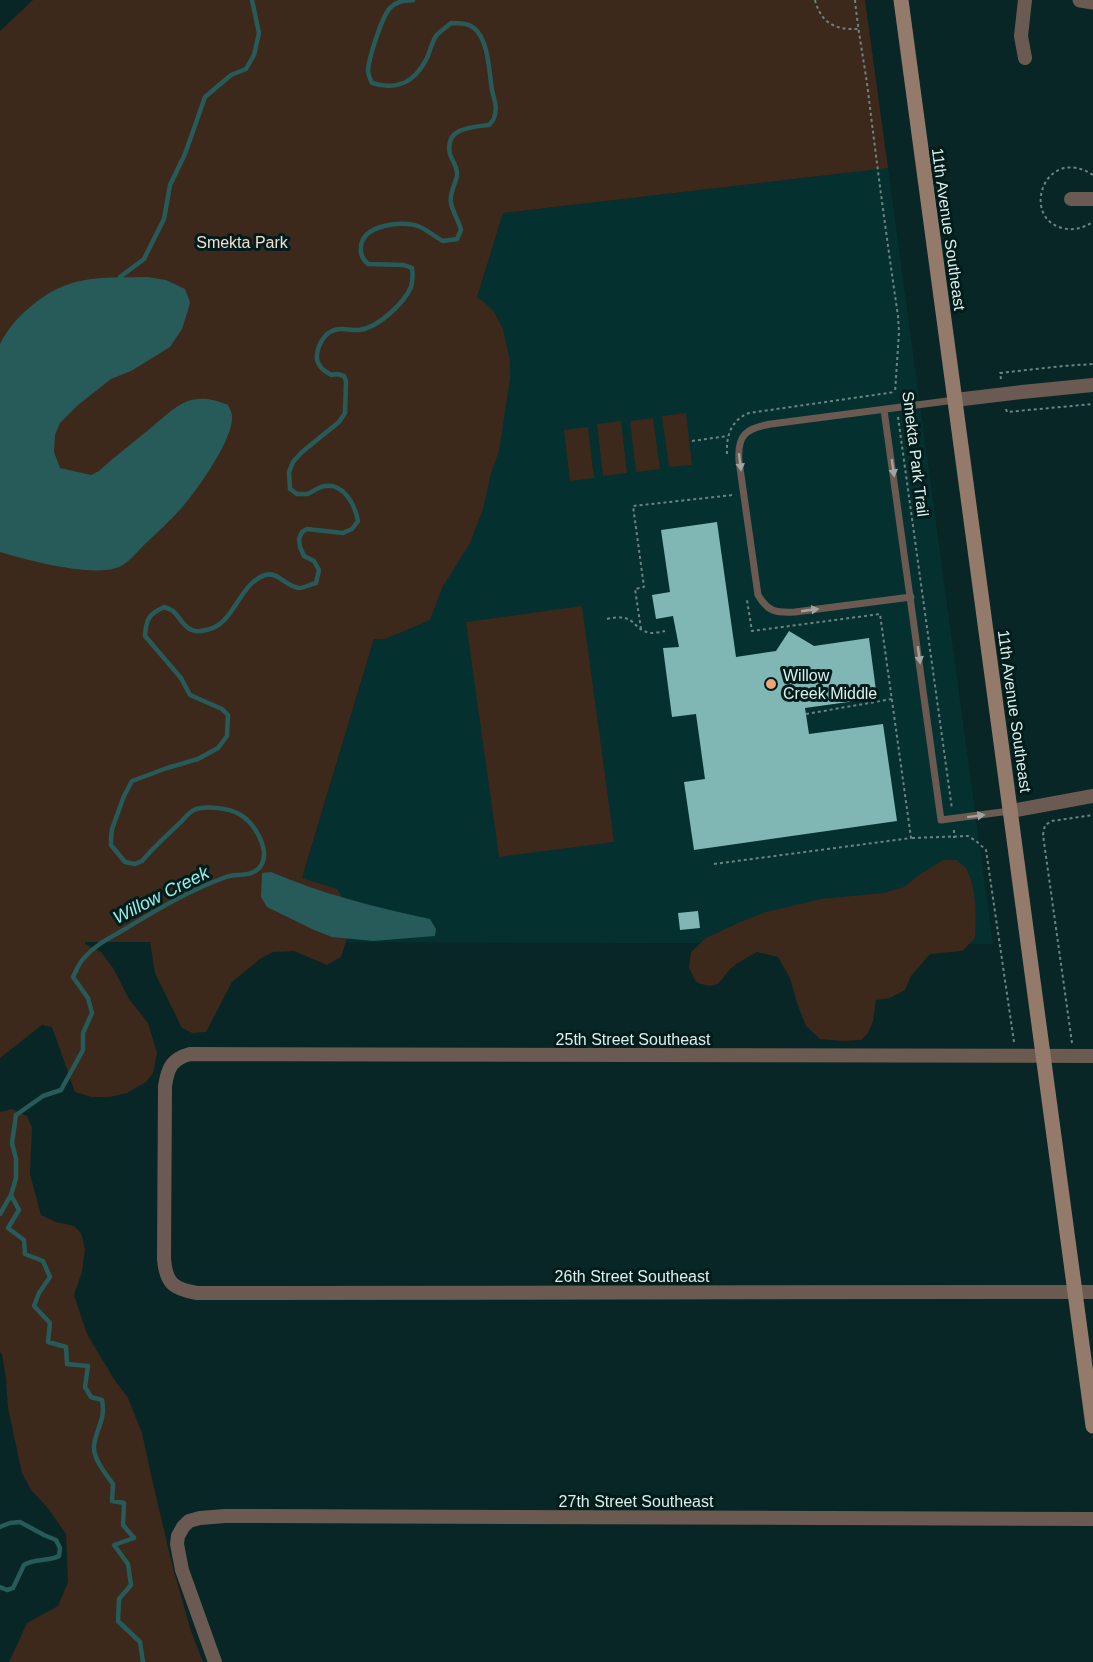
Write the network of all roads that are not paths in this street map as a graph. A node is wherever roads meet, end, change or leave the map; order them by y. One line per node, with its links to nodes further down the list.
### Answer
1 (900, 0): 9 (main road, 11th Avenue Southeast)
2 (1025, 0): 5 (street)
3 (1080, 0): 4 (street)
4 (1093, 2)
5 (1025, 58)
6 (1071, 199): 7 (street)
7 (1093, 199)
8 (1093, 386): 9 (street)
9 (955, 400): 10 (lane); 13 (main road, 11th Avenue Southeast)
10 (884, 410): 11 (lane, one-way to 11); 11 (lane, one-way to 11)
11 (911, 597): 13 (lane, one-way to 13)
12 (1093, 796): 13 (street)
13 (1011, 811): 15 (main road, 11th Avenue Southeast)
14 (1093, 1056): 15 (street, 25th Street Southeast)
15 (1043, 1057): 16 (street, 25th Street Southeast); 17 (main road, 11th Avenue Southeast)
16 (173, 1286): 17 (street, 26th Street Southeast)
17 (1074, 1292): 18 (street, 26th Street Southeast); 19 (main road, 11th Avenue Southeast)
18 (1093, 1292)
19 (1093, 1426)
20 (1093, 1520): 21 (street, 27th Street Southeast)
21 (215, 1662)

